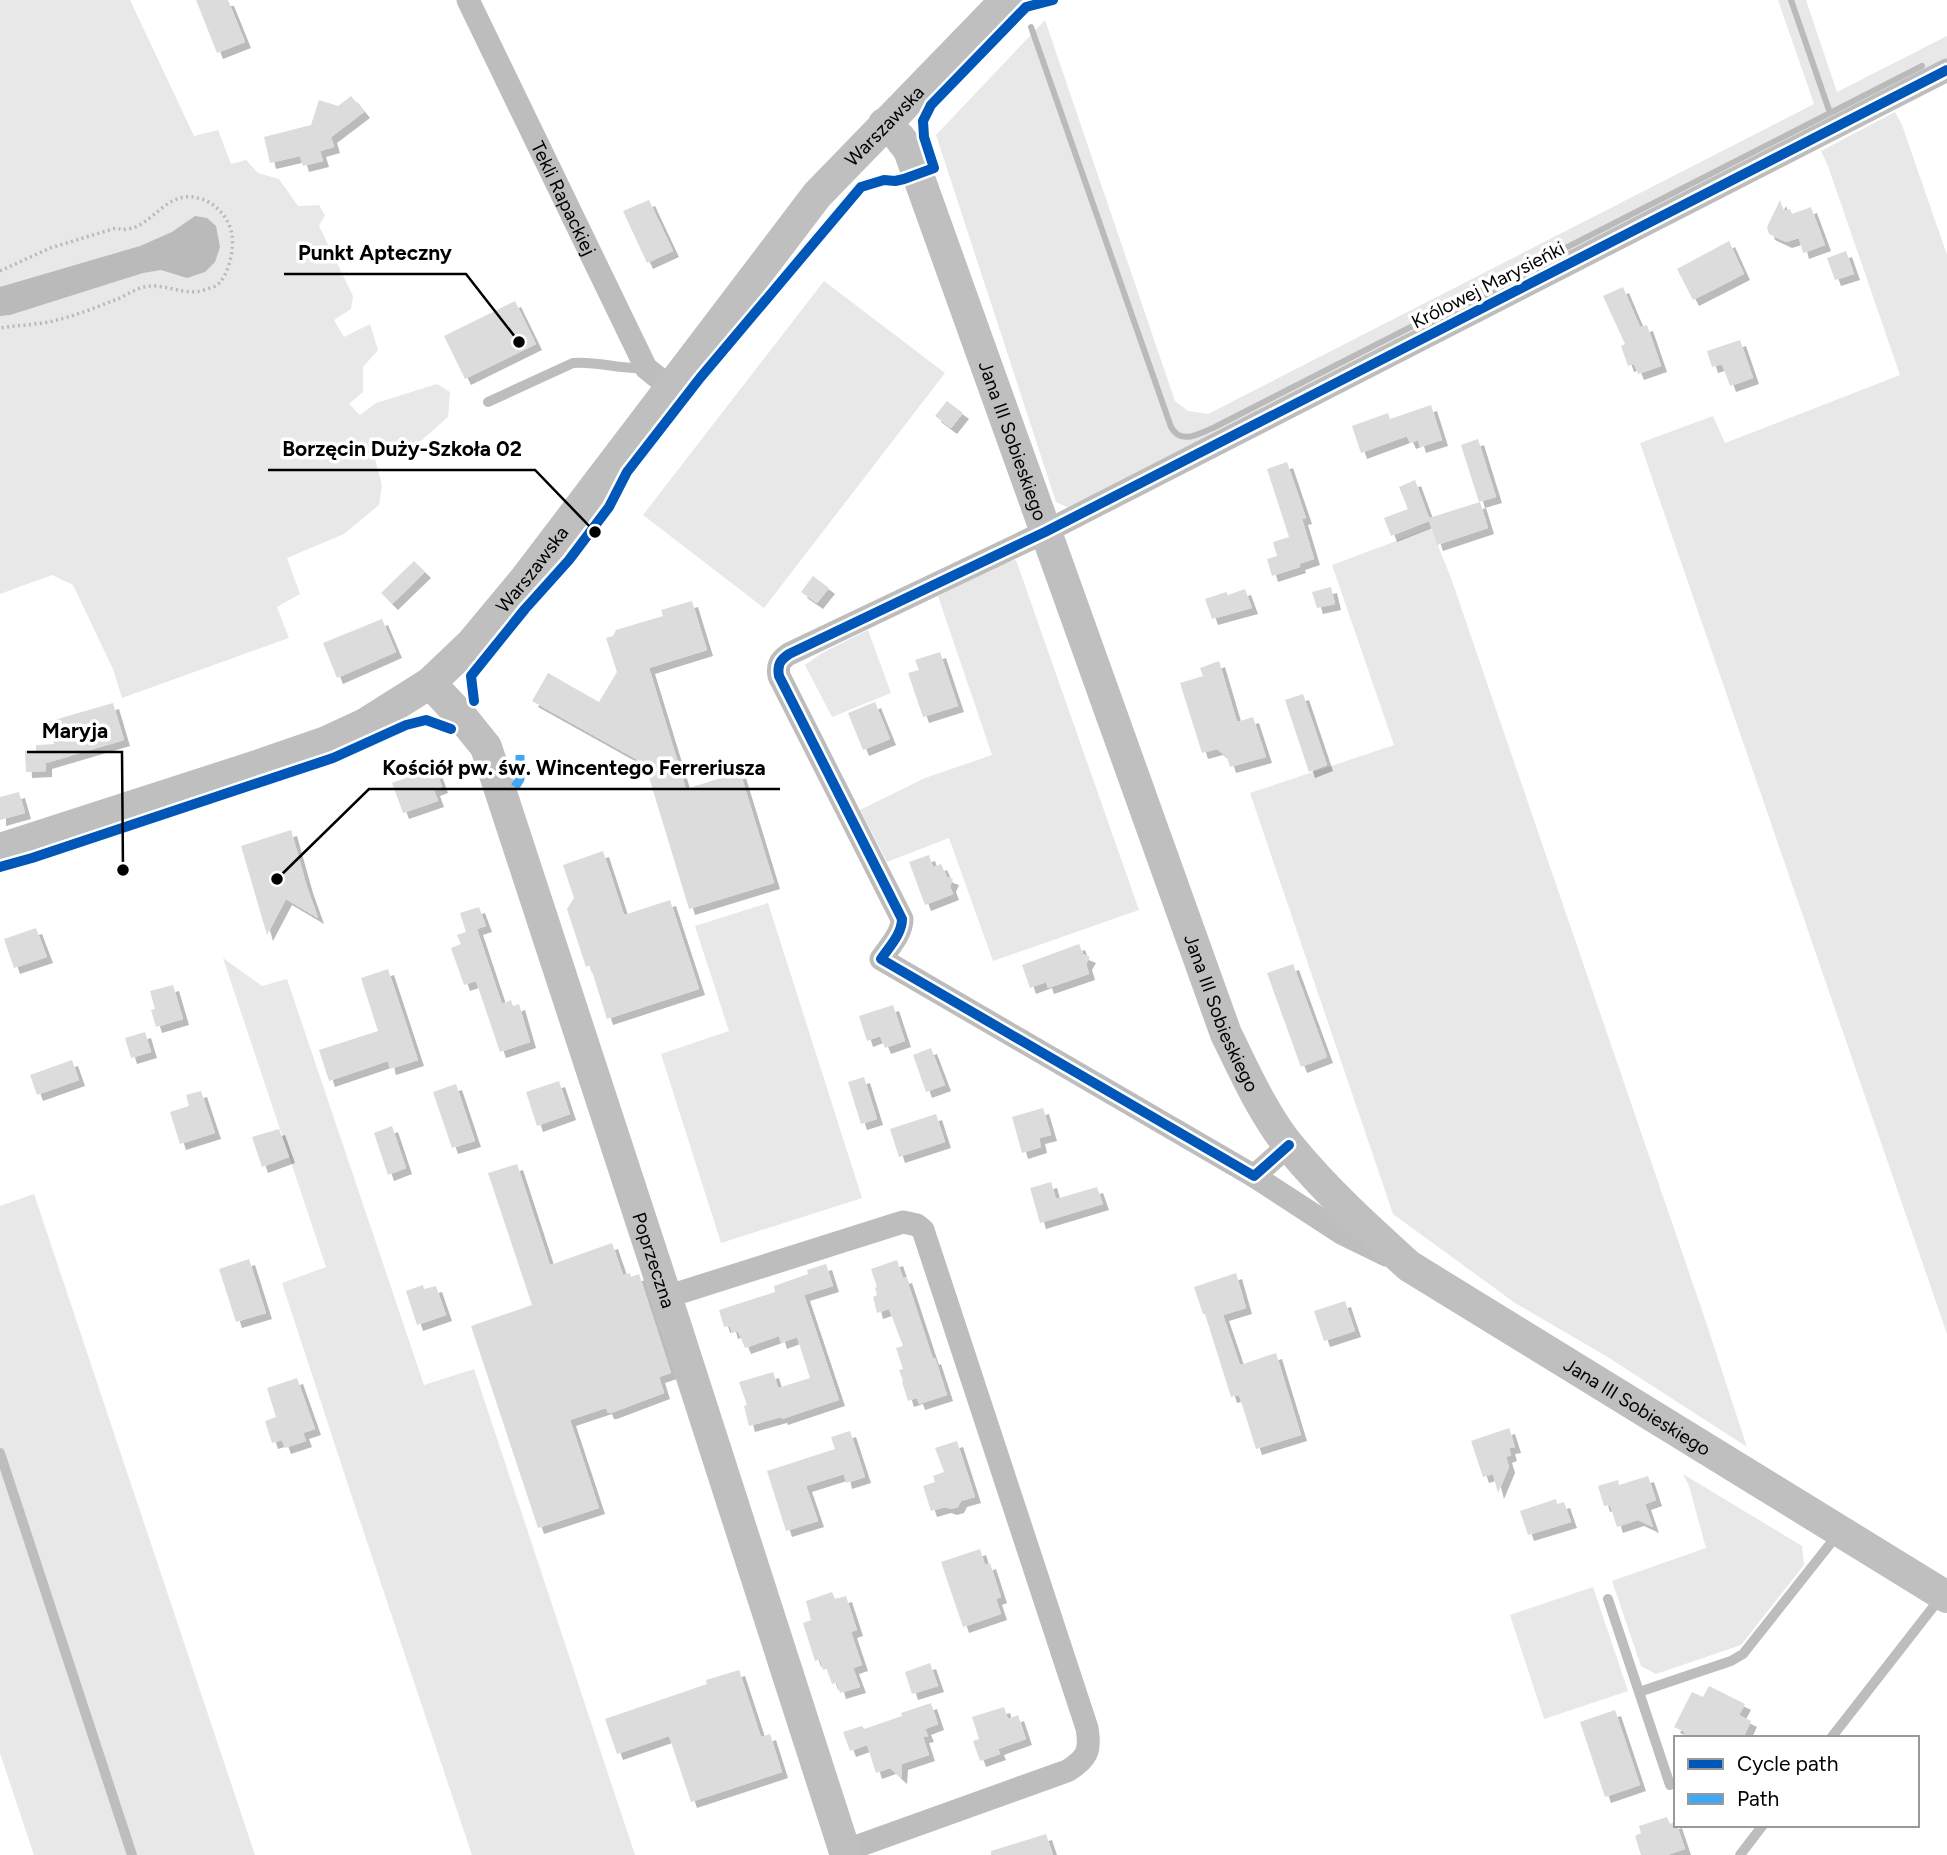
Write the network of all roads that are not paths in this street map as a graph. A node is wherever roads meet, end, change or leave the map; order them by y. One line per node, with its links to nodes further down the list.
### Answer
1 (468, 0): 5 (street, Tekli Rapackiej)
2 (1006, 0): 4 (main road, Warszawska)
3 (1947, 70): 8 (street, Królowej Marysieńki)
4 (884, 124): 6 (main road, Warszawska); 8 (main road, Jana III Sobieskiego)
5 (646, 368): 6 (street, Tekli Rapackiej); 7 (lane)
6 (671, 388): 9 (main road, Warszawska)
7 (488, 402)
8 (1045, 532): 11 (main road, Jana III Sobieskiego); 12 (street, Królowej Marysieńki)
9 (430, 683): 10 (main road, Warszawska); 14 (main road, Poprzeczna)
10 (0, 849)
11 (1289, 1145): 12 (street); 13 (main road, Jana III Sobieskiego)
12 (1254, 1176): 13 (street)
13 (1409, 1266): 16 (main road, Jana III Sobieskiego)
14 (666, 1297): 23 (main road, Poprzeczna); 23 (street)
15 (0, 1453): 24 (lane)
16 (1840, 1531): 17 (main road, Jana III Sobieskiego); 19 (lane)
17 (1945, 1596): 20 (lane)
18 (1608, 1599): 19 (lane)
19 (1639, 1692): 21 (lane)
20 (1833, 1736)
21 (1670, 1785)
22 (1761, 1827): 25 (lane)
23 (842, 1854)
24 (132, 1855)
25 (1740, 1855)

